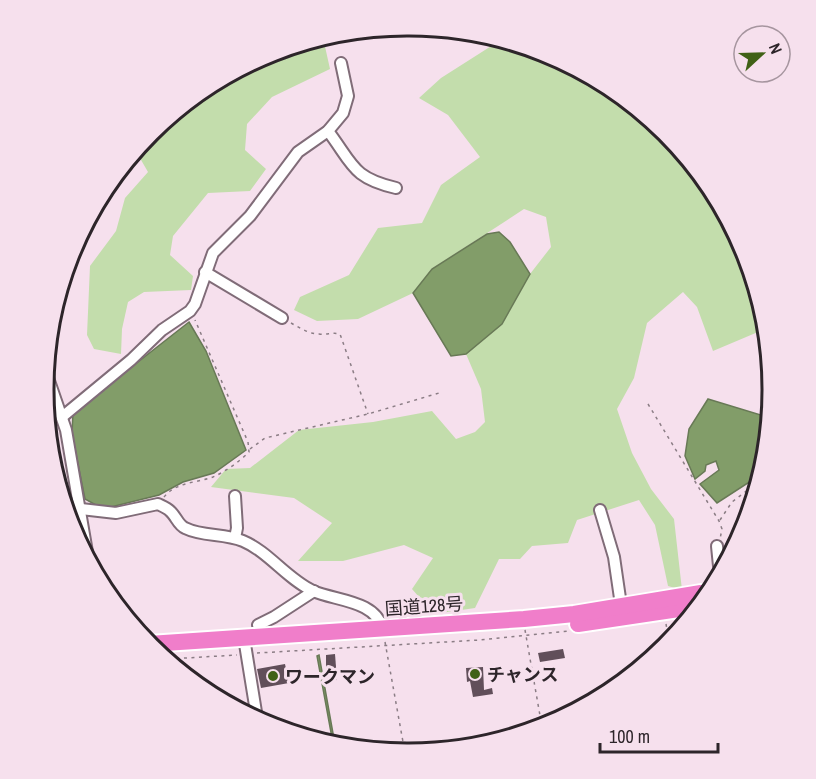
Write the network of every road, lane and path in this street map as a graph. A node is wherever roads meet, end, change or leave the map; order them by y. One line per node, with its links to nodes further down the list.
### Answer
1 (341, 63): 2 (street)
2 (327, 131): 3 (street); 4 (street)
3 (396, 188)
4 (205, 272): 5 (street); 6 (street)
5 (190, 311): 11 (street); 12 (path)
6 (282, 318): 10 (path)
7 (439, 393): 10 (path)
8 (54, 395): 11 (street)
9 (648, 404): 21 (path)
10 (368, 414): 12 (path)
11 (62, 417): 13 (street)
12 (249, 449): 17 (path)
13 (77, 488): 14 (street); 18 (street)
14 (69, 489)
15 (746, 491): 21 (path)
16 (235, 496): 23 (street)
17 (158, 504): 18 (street); 23 (street)
18 (81, 509): 19 (street); 22 (street)
19 (76, 510)
20 (600, 510): 29 (street)
21 (719, 521): 24 (path)
22 (84, 532)
23 (235, 538): 26 (street)
24 (717, 546): 25 (street)
25 (718, 558)
26 (314, 591): 30 (street); 33 (street)
27 (696, 594): 29 (highway, 国道128号)
28 (686, 607): 29 (highway, 国道128号)
29 (622, 612): 32 (highway, 国道128号); 33 (highway, 国道128号)
30 (258, 625)
31 (574, 631): 32 (path)
32 (526, 633): 33 (highway, 国道128号); 33 (path); 39 (path)
33 (384, 638): 35 (highway, 国道128号); 35 (path); 40 (path)
34 (164, 645): 35 (highway, 国道128号)
35 (245, 648): 36 (highway, 国道128号); 37 (path); 38 (street)
36 (173, 653)
37 (178, 658)
38 (255, 708)
39 (540, 717)
40 (403, 743)

